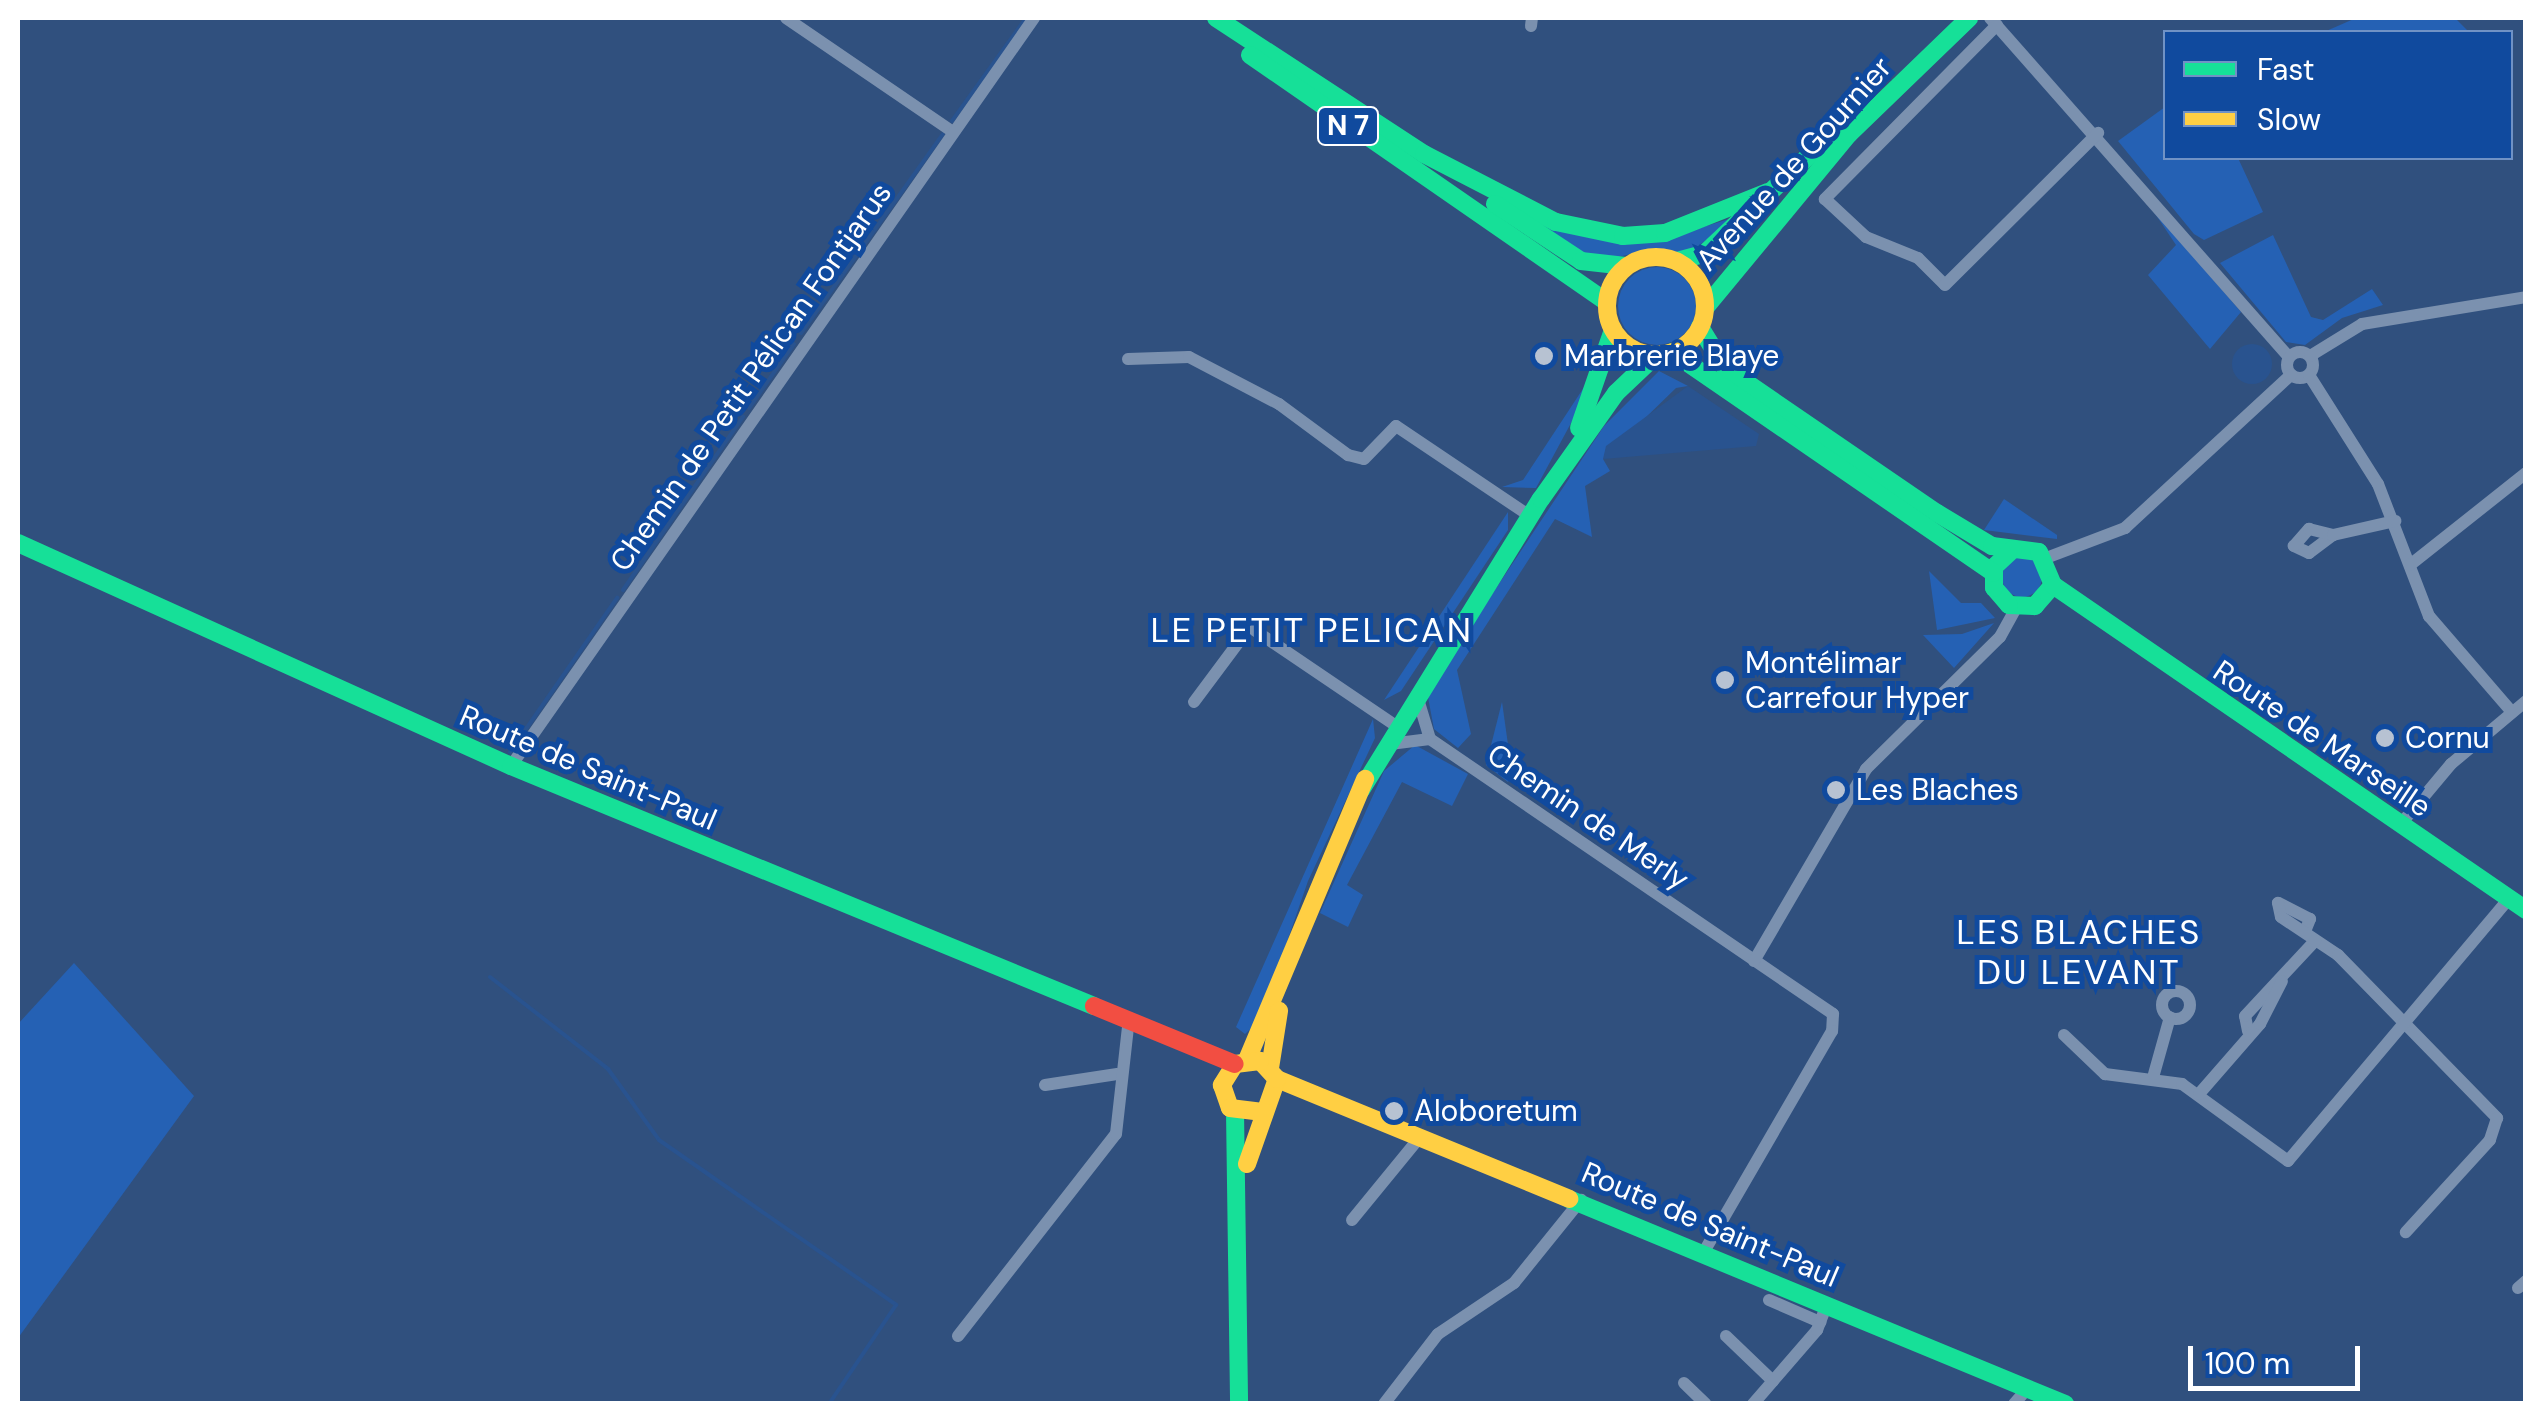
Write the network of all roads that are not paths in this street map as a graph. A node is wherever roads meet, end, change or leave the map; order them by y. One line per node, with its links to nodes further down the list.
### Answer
1 (786, 18): 8 (street)
2 (1034, 18): 8 (street, Chemin de Petit Pélican Fontjarus)
3 (1195, 18): 17 (main road, N 7)
4 (1216, 18): 10 (main road, N 7)
5 (1954, 18): 11 (main road, Avenue de Gournier / N 7)
6 (1969, 18): 13 (main road, Avenue de Gournier)
7 (1994, 21): 9 (street); 9 (street)
8 (952, 132): 47 (street, Chemin de Petit Pélican Fontjarus)
9 (2098, 133): 23 (street)
10 (1424, 154): 12 (main road, N 7); 15 (main road, N 7)
11 (1792, 170): 12 (main road, Avenue de Gournier / N 7); 13 (main road)
12 (1768, 192): 14 (main road, Avenue de Gournier)
13 (1751, 247): 18 (main road, Avenue de Gournier)
14 (1677, 261): 15 (main road); 18 (main road)
15 (1626, 266): 17 (main road)
16 (2526, 298): 22 (street)
17 (1607, 302): 20 (main road)
18 (1705, 308): 19 (main road)
19 (1700, 327): 21 (main road); 33 (main road)
20 (1613, 330): 21 (main road); 28 (main road)
21 (1664, 354): 28 (main road); 36 (main road)
22 (2310, 356): 23 (street); 26 (street)
23 (2289, 357): 25 (street)
24 (1128, 359): 29 (street)
25 (2291, 375): 26 (street); 34 (street)
26 (2308, 375): 30 (street)
27 (2526, 473): 35 (street)
28 (1542, 499): 29 (main road)
29 (1530, 516): 39 (main road)
30 (2394, 522): 31 (street); 35 (street)
31 (2333, 536)
32 (18, 543): 47 (main road, Route de Saint-Paul)
33 (2014, 548): 34 (main road); 36 (main road)
34 (2046, 558): 37 (main road)
35 (2410, 565): 43 (street)
36 (1993, 573): 38 (main road)
37 (2048, 593): 38 (main road); 49 (main road, Route de Marseille)
38 (2016, 608): 54 (street)
39 (1456, 629): 40 (main road); 44 (main road)
40 (1418, 698): 45 (street); 46 (main road)
41 (2526, 701): 43 (street)
42 (1194, 702): 44 (street)
43 (2512, 712): 49 (street)
44 (1392, 722): 48 (main road)
45 (1430, 738): 46 (street); 54 (street, Chemin de Merly)
46 (1390, 744): 48 (main road)
47 (511, 766): 57 (main road, Route de Saint-Paul)
48 (1361, 790): 55 (main road)
49 (2400, 825): 50 (main road, Route de Marseille)
50 (2509, 899): 51 (main road, Route de Marseille); 58 (street)
51 (2526, 910)
52 (2306, 929): 53 (street)
53 (2314, 941): 58 (street); 66 (street)
54 (1754, 961): 75 (street, Chemin de Merly)
55 (1286, 976): 60 (main road); 61 (main road)
56 (2170, 1017): 63 (street)
57 (1137, 1021): 60 (main road, Route de Saint-Paul); 62 (street); 64 (main road, Route de Saint-Paul)
58 (2405, 1027): 66 (street); 74 (street)
59 (2064, 1035): 63 (street)
60 (1241, 1062): 61 (main road); 64 (main road)
61 (1274, 1073): 67 (main road, Route de Saint-Paul); 68 (main road)
62 (1117, 1074): 65 (street); 78 (street)
63 (2154, 1074): 66 (street)
64 (1222, 1084): 69 (main road)
65 (1044, 1086)
66 (2199, 1094)
67 (1331, 1102): 68 (main road, Route de Saint-Paul); 70 (main road, Route de Saint-Paul)
68 (1270, 1108): 69 (main road); 72 (main road)
69 (1234, 1111): 72 (main road)
70 (1420, 1136): 71 (main road, Route de Saint-Paul); 73 (street)
71 (1581, 1200): 75 (main road, Route de Saint-Paul); 84 (street)
72 (1240, 1214): 83 (main road)
73 (1352, 1220)
74 (2406, 1232)
75 (1704, 1252): 77 (main road, Route de Saint-Paul)
76 (1768, 1300): 77 (street)
77 (1824, 1313): 80 (street); 82 (main road, Route de Saint-Paul)
78 (958, 1336)
79 (1726, 1336): 80 (street)
80 (1773, 1381): 86 (street)
81 (1684, 1383): 85 (street)
82 (2028, 1388): 87 (street); 88 (main road, Route de Saint-Paul)
83 (1238, 1404)
84 (1384, 1404)
85 (1706, 1404)
86 (1753, 1404)
87 (2014, 1404)
88 (2066, 1404)

